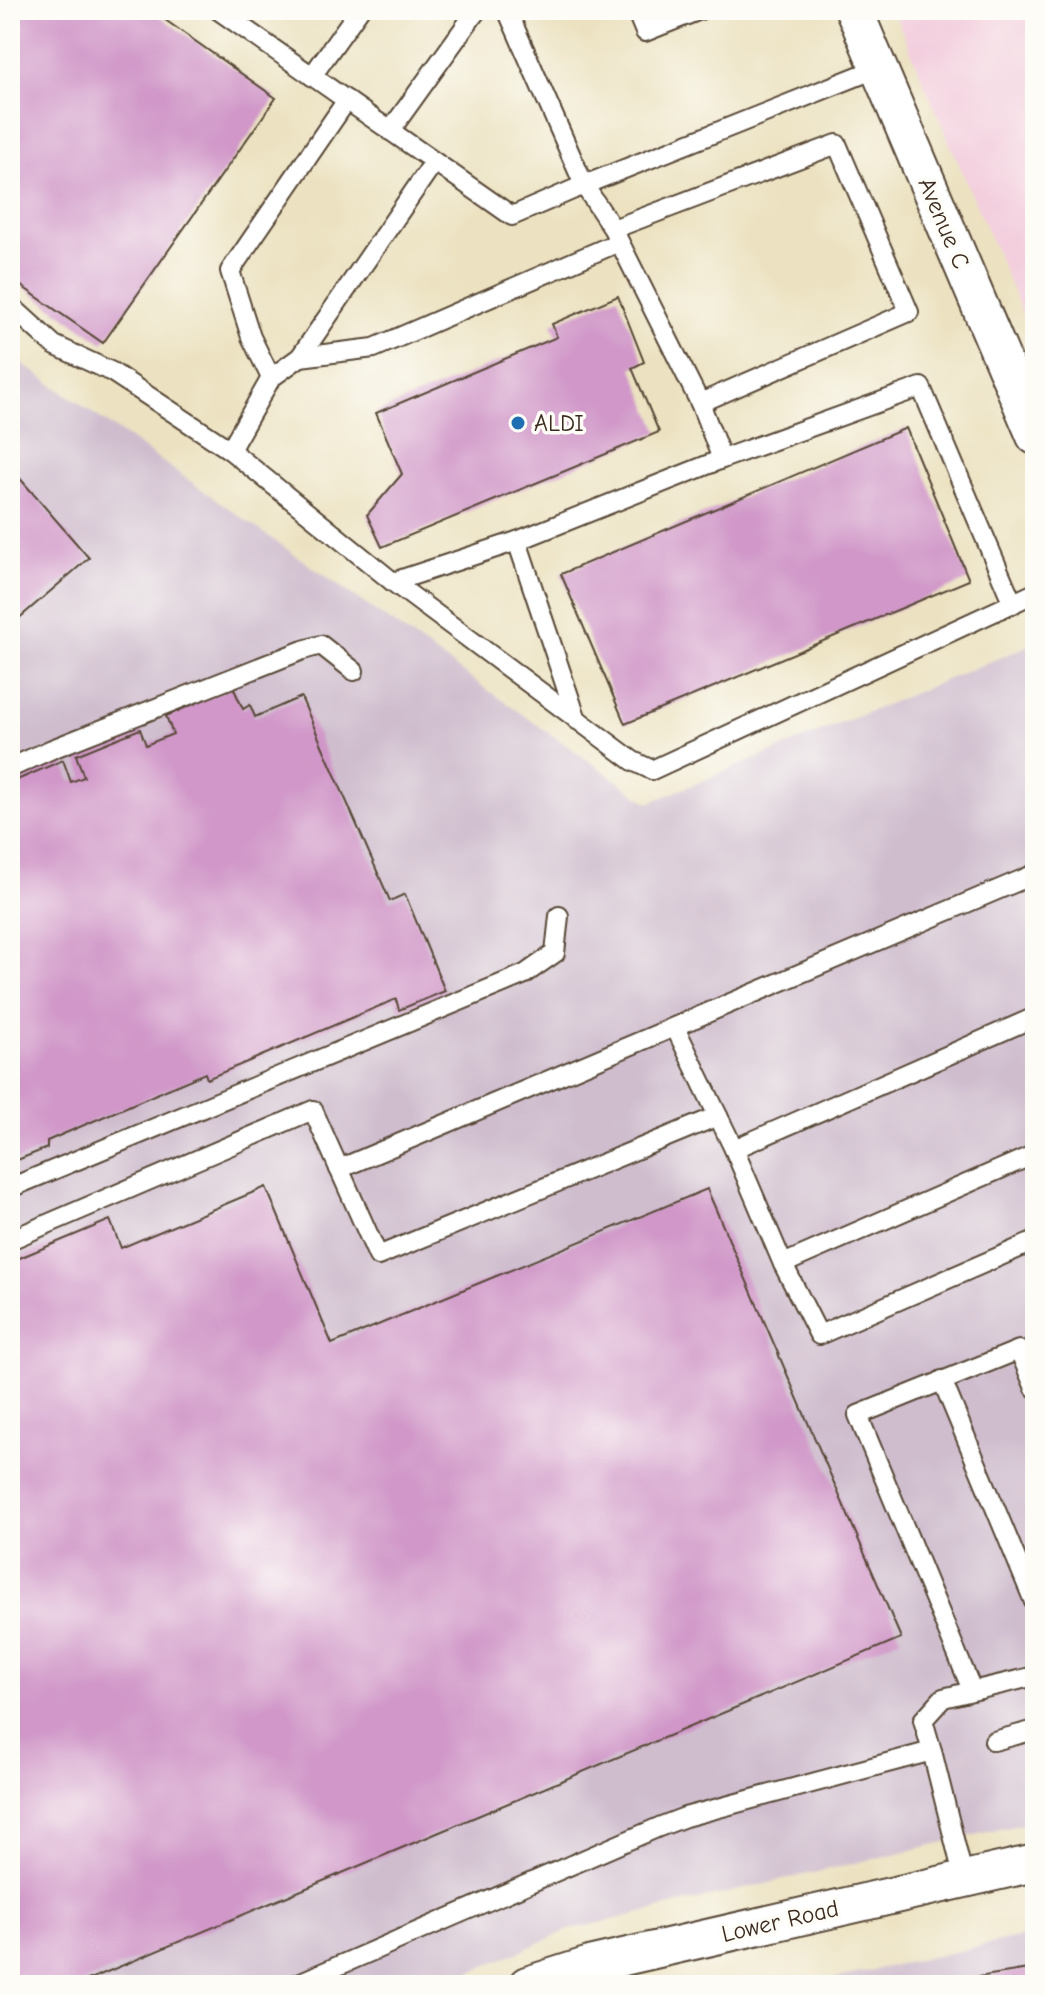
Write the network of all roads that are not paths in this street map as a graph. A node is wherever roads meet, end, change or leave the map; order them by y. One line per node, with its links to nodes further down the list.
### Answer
1 (359, 10): 9 (lane)
2 (477, 10): 11 (lane)
3 (507, 10): 13 (lane)
4 (636, 10): 5 (lane)
5 (700, 10)
6 (854, 10): 8 (street, Avenue C)
7 (230, 13): 9 (lane)
8 (878, 68): 13 (lane); 19 (street, Avenue C)
9 (312, 76): 10 (lane)
10 (347, 100): 11 (lane); 17 (lane)
11 (390, 131): 12 (lane)
12 (434, 162): 13 (lane); 16 (lane)
13 (584, 185): 14 (lane)
14 (616, 236): 16 (lane); 18 (lane); 18 (lane)
15 (10, 305): 20 (lane)
16 (300, 357): 17 (lane)
17 (271, 378): 20 (lane)
18 (700, 403): 21 (lane)
19 (1035, 436)
20 (230, 450): 23 (lane)
21 (722, 459): 22 (lane); 25 (lane)
22 (517, 541): 23 (lane); 27 (lane)
23 (393, 582): 27 (lane)
24 (1035, 593): 25 (lane)
25 (1013, 604): 27 (lane)
26 (354, 671): 28 (lane)
27 (577, 720)
28 (10, 768)
29 (1035, 874): 32 (lane)
30 (559, 916): 37 (lane)
31 (1035, 1017): 34 (lane)
32 (675, 1027): 33 (lane); 36 (lane)
33 (718, 1116): 34 (lane); 36 (lane)
34 (734, 1149): 40 (lane)
35 (1035, 1154): 40 (lane)
36 (339, 1169): 38 (lane)
37 (10, 1188)
38 (10, 1240)
39 (1035, 1241): 40 (lane)
40 (783, 1264)
41 (942, 1380): 42 (lane); 43 (lane); 45 (lane)
42 (1035, 1388)
43 (1035, 1604)
44 (1035, 1676): 45 (lane)
45 (972, 1690): 48 (lane)
46 (1035, 1730): 47 (lane)
47 (994, 1741)
48 (932, 1751): 50 (lane); 51 (lane)
49 (1035, 1863): 50 (street, Lower Road)
50 (964, 1879): 52 (street, Lower Road)
51 (294, 1985)
52 (528, 1985)

